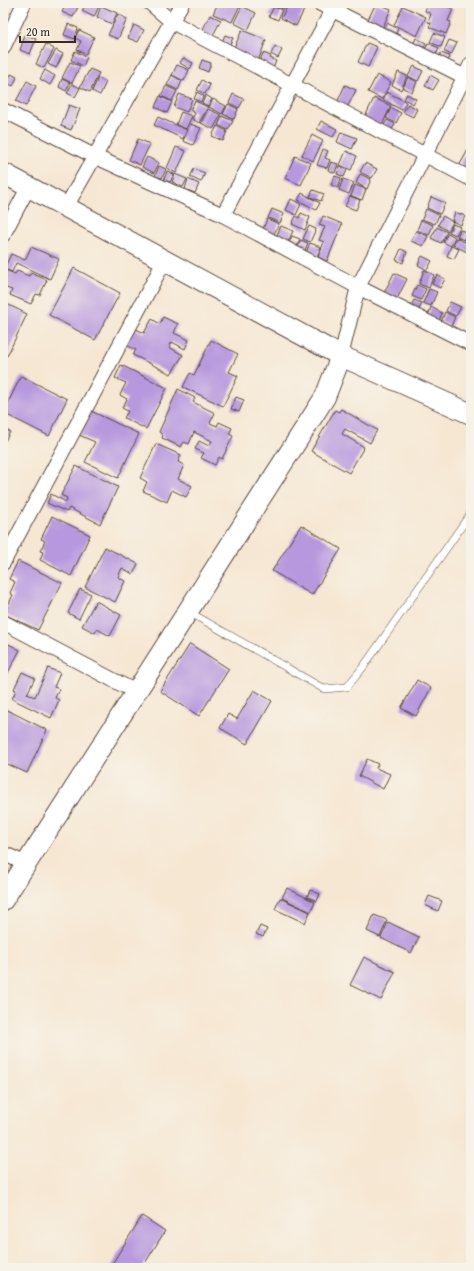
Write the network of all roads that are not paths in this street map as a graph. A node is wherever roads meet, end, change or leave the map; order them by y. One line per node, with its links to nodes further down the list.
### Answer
1 (24, 3): 7 (street)
2 (150, 3): 6 (street)
3 (182, 3): 6 (street)
4 (319, 3): 5 (street)
5 (334, 6): 9 (street); 10 (street)
6 (172, 22): 10 (street); 13 (street)
7 (3, 48)
8 (471, 64): 9 (street)
9 (468, 78): 12 (street)
10 (292, 85): 12 (street); 18 (street)
11 (3, 110): 13 (street)
12 (425, 154): 15 (street); 21 (street)
13 (96, 157): 17 (street); 18 (street)
14 (3, 173): 16 (street)
15 (471, 179)
16 (29, 186): 17 (street); 19 (street)
17 (66, 207): 20 (street)
18 (223, 215): 21 (street)
19 (3, 235)
20 (165, 260): 23 (street); 26 (street)
21 (358, 287): 22 (street); 23 (street)
22 (471, 344)
23 (341, 356): 24 (street); 27 (street)
24 (471, 414)
25 (471, 513): 27 (lane)
26 (3, 563)
27 (187, 612): 29 (street)
28 (3, 622): 29 (street)
29 (136, 692): 31 (street)
30 (3, 853): 31 (street)
31 (26, 864): 32 (street)
32 (3, 900)

